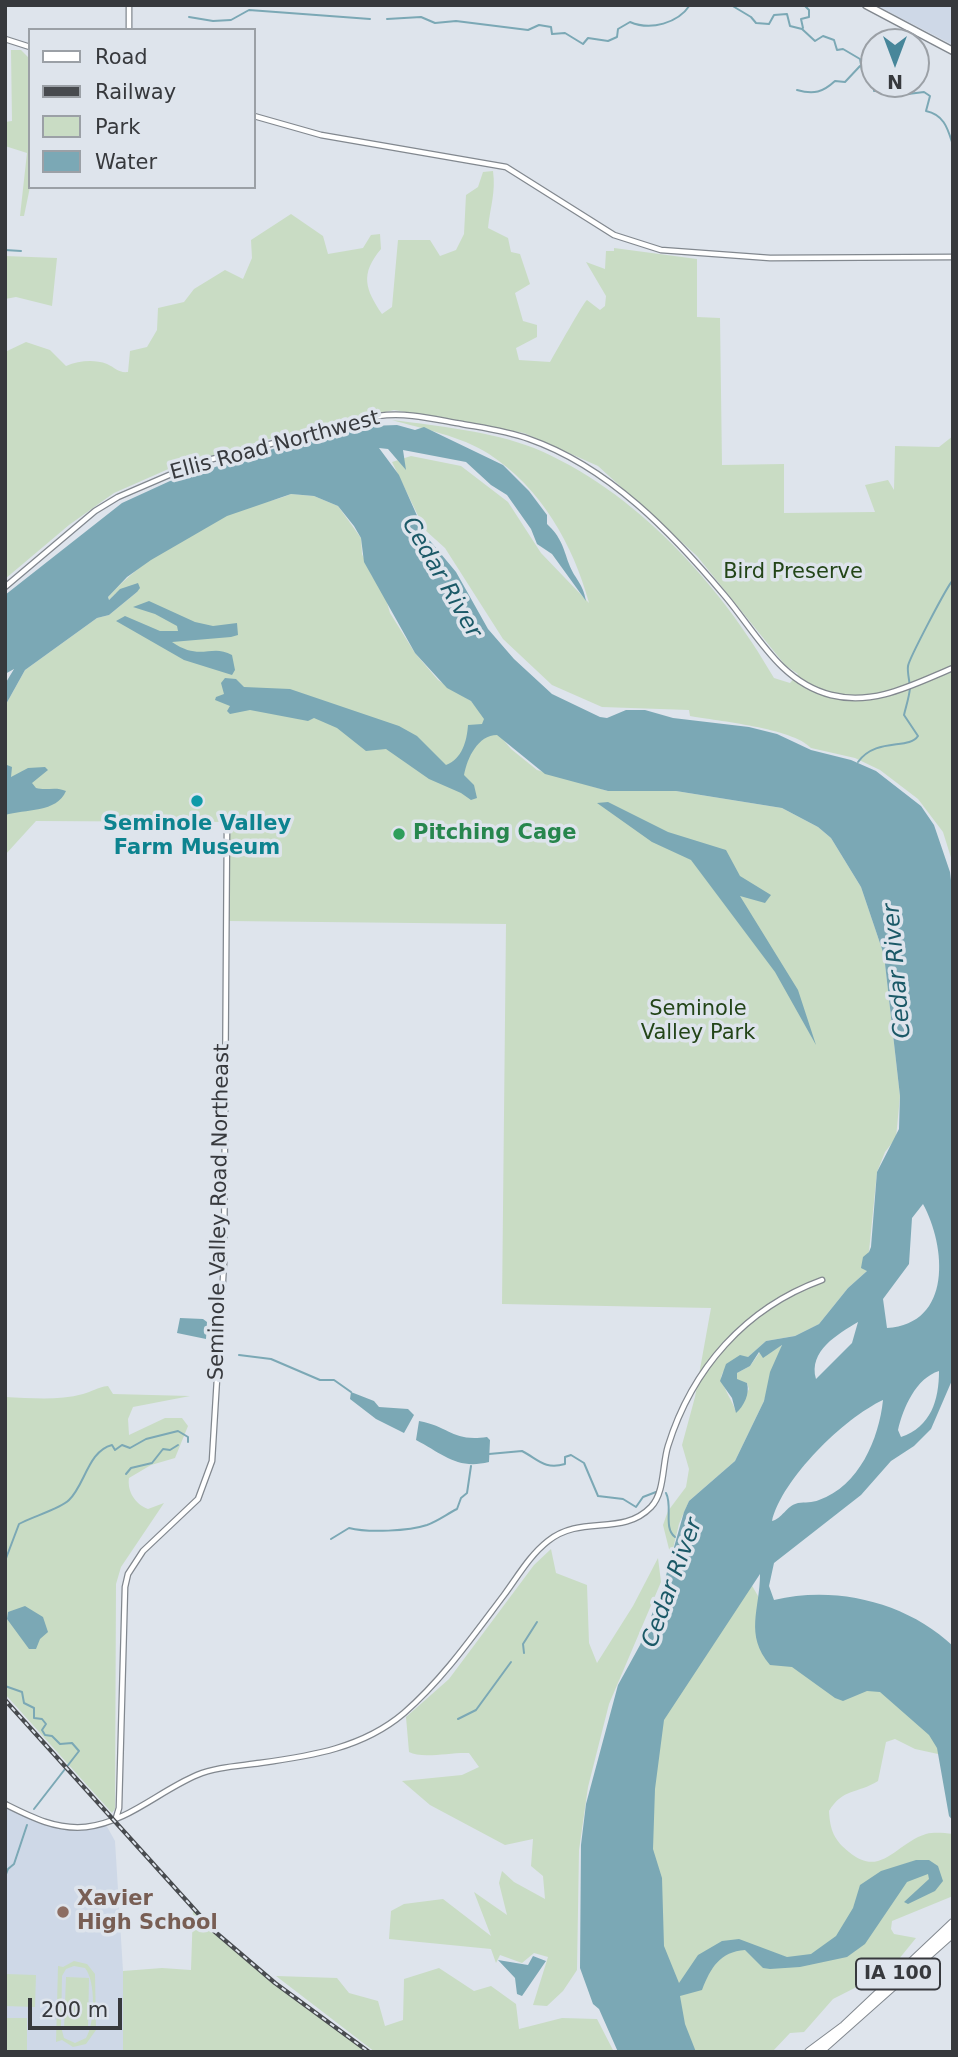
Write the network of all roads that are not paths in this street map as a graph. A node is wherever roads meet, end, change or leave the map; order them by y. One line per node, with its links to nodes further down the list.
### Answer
1 (129, 5): 3 (street)
2 (866, 5): 6 (main road)
3 (129, 28)
4 (5, 39): 5 (street)
5 (28, 46)
6 (953, 51)
7 (256, 117): 8 (street)
8 (953, 257)
9 (5, 587): 10 (street, Ellis Road Northwest)
10 (953, 668)
11 (226, 824): 14 (street, Seminole Valley Road Northeast)
12 (822, 1280): 14 (street)
13 (5, 1804): 14 (street)
14 (116, 1818)
15 (953, 1923): 17 (highway, IA 100)
16 (953, 1933): 17 (highway, IA 100)
17 (846, 2028): 18 (highway, IA 100); 19 (highway, IA 100)
18 (809, 2052)
19 (819, 2052)

